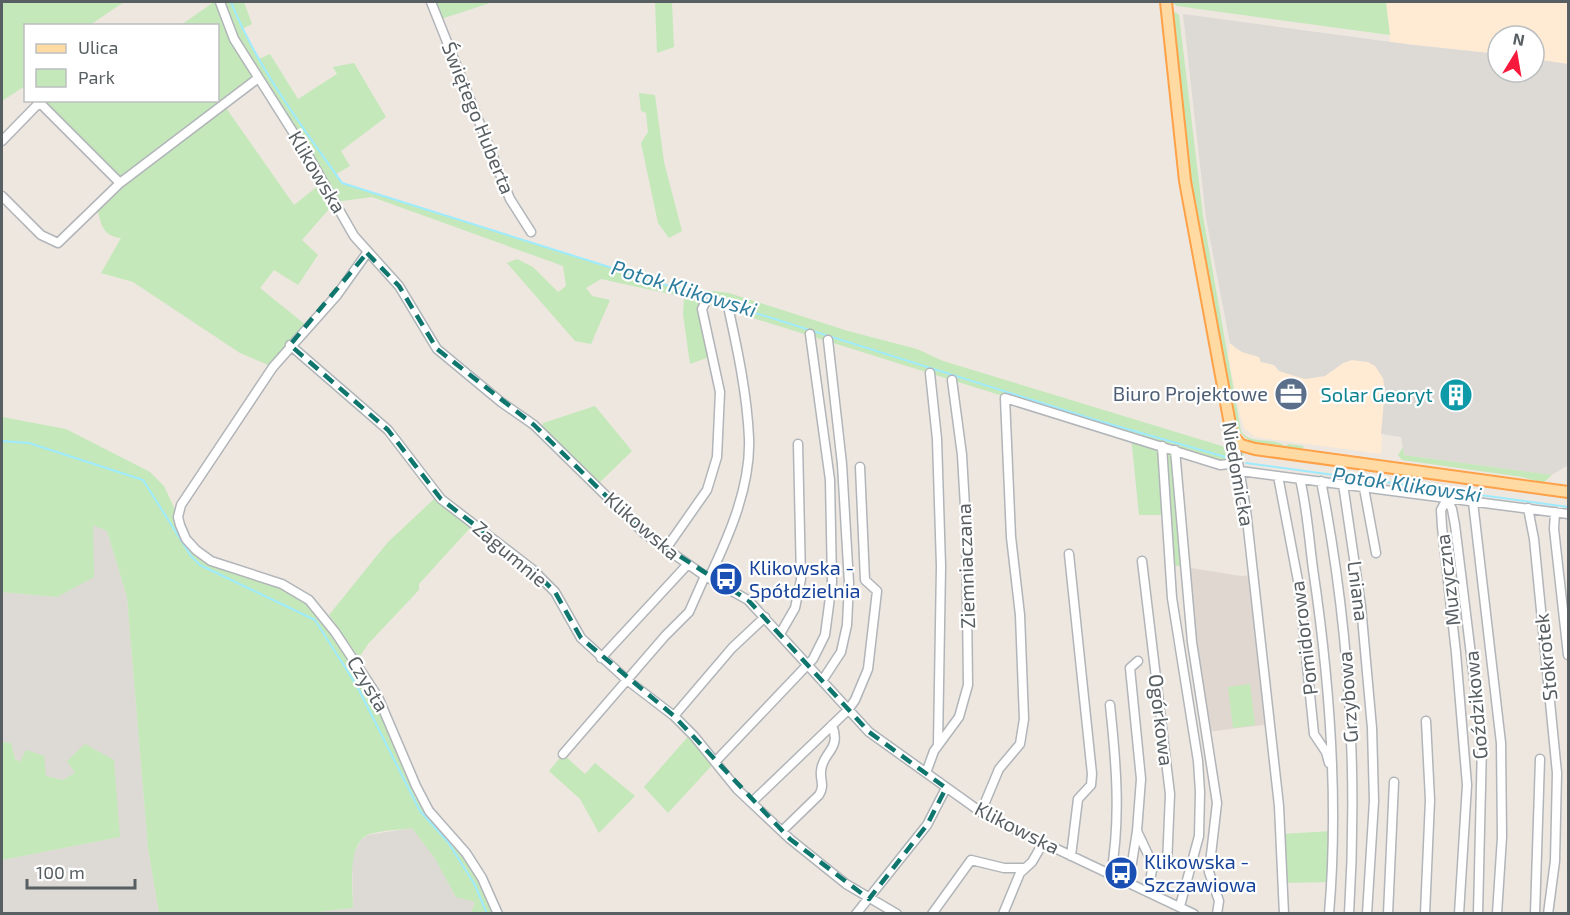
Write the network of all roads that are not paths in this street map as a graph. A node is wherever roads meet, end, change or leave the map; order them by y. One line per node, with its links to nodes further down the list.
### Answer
1 (220, 2): 4 (street, Klikowska)
2 (431, 2): 8 (street, Świętego Huberta)
3 (1166, 2): 17 (main road, Niedomicka)
4 (257, 79): 6 (street); 9 (street, Klikowska)
5 (2, 141): 6 (street)
6 (120, 183): 7 (street)
7 (2, 196)
8 (531, 232)
9 (367, 253): 14 (street); 34 (street, Klikowska)
10 (705, 303): 34 (street)
11 (729, 311): 39 (street)
12 (810, 334): 45 (street)
13 (828, 340): 47 (street)
14 (290, 345): 43 (street, Zagumnie); 74 (street, Czysta)
15 (930, 373): 53 (street, Ziemniaczana)
16 (952, 380): 53 (street, Ziemniaczana)
17 (1237, 442): 22 (street, Niedomicka); 28 (main road)
18 (798, 444): 41 (street)
19 (1161, 446): 20 (street); 62 (street); 73 (street)
20 (1174, 450): 22 (street); 79 (street)
21 (860, 467): 49 (street)
22 (1239, 467): 23 (street); 80 (street, Niedomicka)
23 (1278, 476): 24 (street); 60 (street, Pomidorowa)
24 (1300, 479): 25 (street); 60 (street, Pomidorowa)
25 (1321, 482): 26 (street); 82 (street, Grzybowa)
26 (1343, 484): 27 (street); 83 (street, Lniana)
27 (1364, 488): 29 (street); 35 (street)
28 (1569, 492)
29 (1447, 499): 30 (street); 86 (street, Muzyczna); 87 (street, Goździkowa)
30 (1473, 502): 31 (street); 88 (street, Goździkowa)
31 (1528, 508): 32 (street); 90 (street, Stokrotek)
32 (1555, 512): 33 (street); 42 (street, Stokrotek)
33 (1569, 514)
34 (665, 549): 38 (street, Klikowska)
35 (1376, 553)
36 (1069, 554): 66 (street)
37 (1142, 561): 67 (street, Ogórkowa)
38 (688, 564): 39 (street, Klikowska); 43 (street)
39 (707, 577): 40 (street, Klikowska); 46 (street)
40 (765, 616): 41 (street, Klikowska); 50 (street)
41 (780, 634): 45 (street, Klikowska)
42 (1569, 655)
43 (601, 658): 46 (street, Zagumnie)
44 (1138, 661): 64 (street)
45 (807, 664): 47 (street, Klikowska); 56 (street)
46 (627, 680): 50 (street, Zagumnie); 54 (street)
47 (822, 681): 49 (street, Klikowska)
48 (1110, 705): 69 (street)
49 (848, 710): 52 (street); 57 (street, Klikowska)
50 (674, 716): 56 (street, Zagumnie)
51 (1426, 721): 85 (street)
52 (832, 725): 61 (street); 63 (street)
53 (938, 744): 57 (street, Ziemniaczana)
54 (563, 754)
55 (1540, 759): 89 (street)
56 (715, 762): 61 (street, Zagumnie)
57 (926, 773): 59 (street, Klikowska)
58 (1394, 782): 84 (street)
59 (946, 788): 62 (street, Klikowska); 72 (street)
60 (1333, 796): 81 (street, Pomidorowa)
61 (752, 802): 63 (street, Zagumnie)
62 (981, 812): 65 (street, Klikowska)
63 (782, 831): 72 (street, Zagumnie)
64 (1137, 831): 67 (street); 70 (street)
65 (1043, 843): 66 (street, Klikowska); 68 (street)
66 (1071, 856): 69 (street, Klikowska)
67 (1153, 866): 71 (street)
68 (1023, 868): 77 (street); 78 (street)
69 (1111, 874): 70 (street, Klikowska)
70 (1130, 882): 71 (street, Klikowska)
71 (1148, 891): 73 (street, Klikowska)
72 (869, 899): 75 (street); 76 (street, Zagumnie)
73 (1188, 911)
74 (498, 914)
75 (856, 914)
76 (897, 914)
77 (932, 914)
78 (1003, 914)
79 (1217, 914)
80 (1284, 914)
81 (1329, 914)
82 (1349, 914)
83 (1367, 914)
84 (1388, 914)
85 (1425, 914)
86 (1459, 914)
87 (1478, 914)
88 (1497, 914)
89 (1535, 914)
90 (1548, 914)

